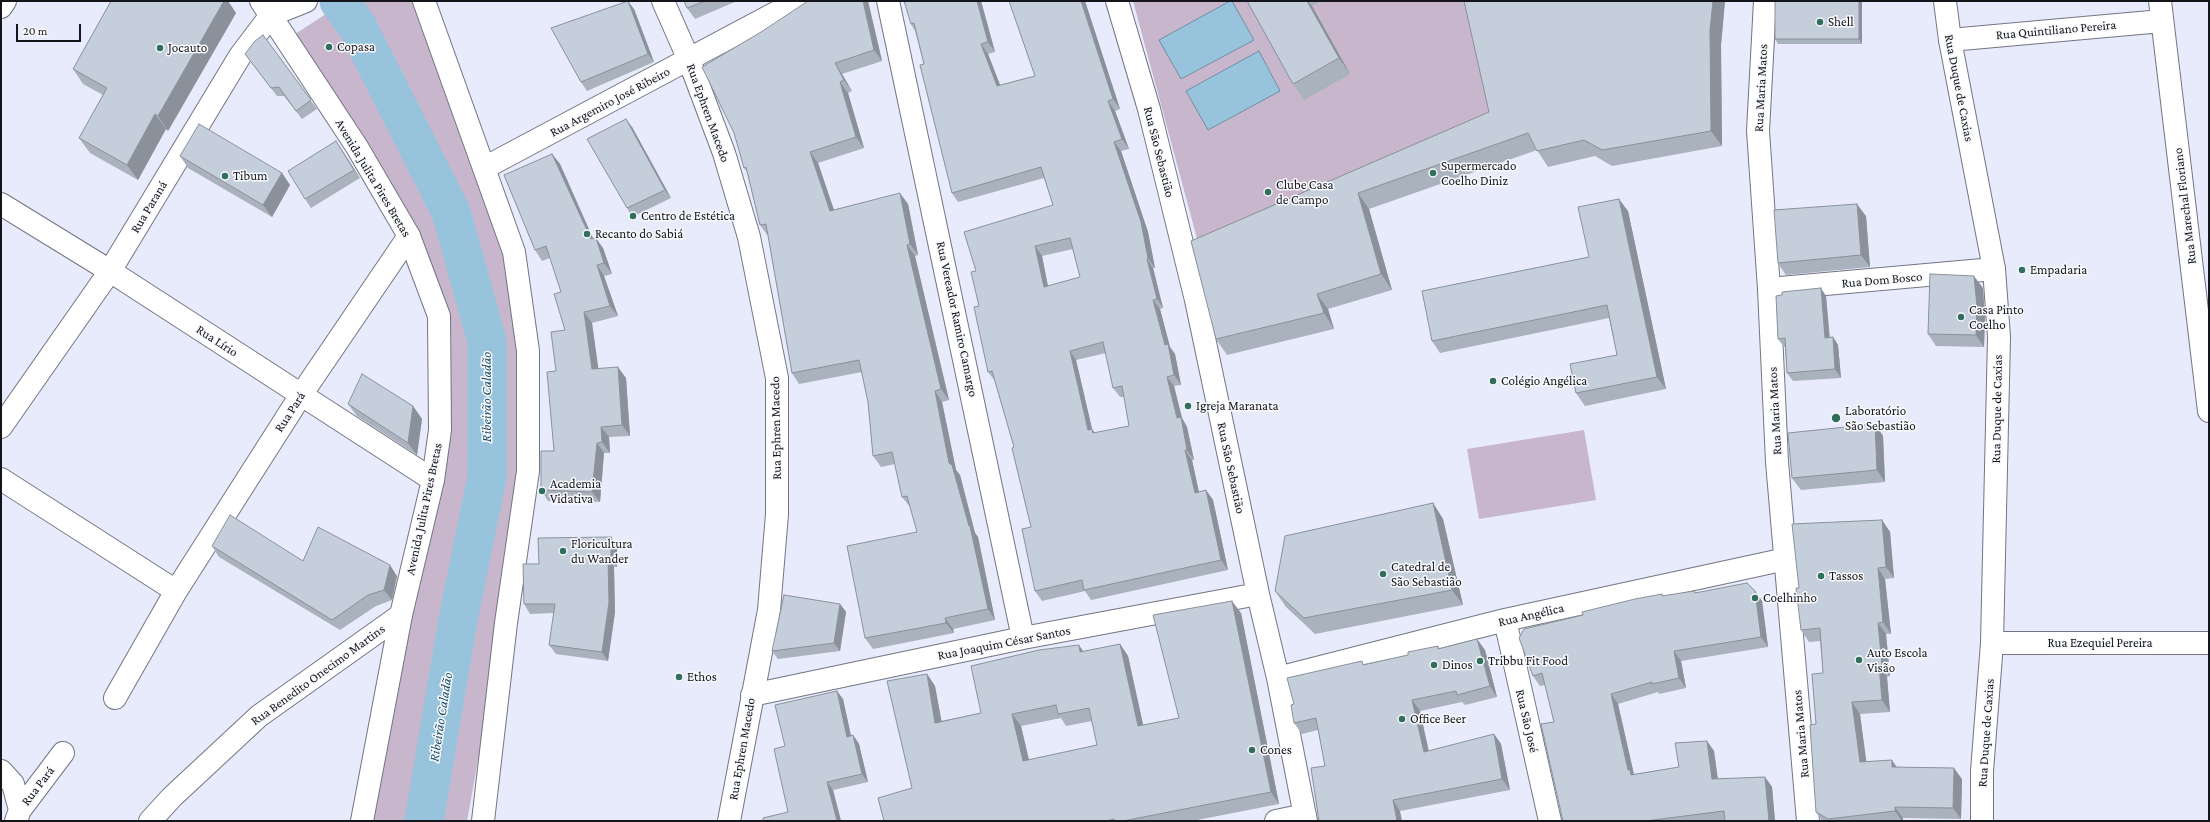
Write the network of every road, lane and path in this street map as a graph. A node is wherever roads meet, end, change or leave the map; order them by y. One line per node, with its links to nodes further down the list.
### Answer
1 (5, 1): 10 (street)
2 (424, 1): 15 (street)
3 (663, 1): 14 (street, Rua Ephren Macedo)
4 (798, 1): 14 (street, Rua Argemiro José Ribeiro)
5 (888, 1): 31 (street, Rua Vereador Ramiro Camargo)
6 (1118, 1): 28 (street, Rua São Sebastião)
7 (1765, 1): 20 (street, Rua Maria Matos)
8 (1945, 1): 13 (street, Rua Duque de Caxias)
9 (299, 4): 11 (street)
10 (1, 8)
11 (266, 8): 17 (street, Avenida Julita Pires Bretas); 19 (street, Rua Paraná)
12 (2161, 11): 13 (street, Rua Quintiliano Pereira); 22 (street, Rua Marechal Floriano)
13 (1950, 40): 18 (street, Rua Duque de Caxias)
14 (689, 60): 15 (street, Rua Argemiro José Ribeiro); 35 (street, Rua Ephren Macedo)
15 (486, 168): 43 (street)
16 (1, 204): 19 (street, Rua Lírio)
17 (409, 236): 21 (street, Rua Pará); 25 (street, Avenida Julita Pires Bretas)
18 (1994, 270): 20 (street, Rua Dom Bosco); 32 (street, Rua Duque de Caxias)
19 (110, 271): 21 (street, Rua Lírio); 23 (street, Rua Paraná)
20 (1769, 289): 26 (street, Rua Maria Matos)
21 (301, 395): 25 (street, Rua Lírio); 27 (street, Rua Pará)
22 (2209, 411)
23 (1, 427)
24 (1, 479): 27 (street)
25 (433, 480): 29 (street, Avenida Julita Pires Bretas)
26 (1786, 560): 30 (street, Rua Angélica); 47 (street, Rua Maria Matos)
27 (176, 591): 36 (street, Rua Pará)
28 (1258, 594): 31 (street, Rua Joaquim César Santos); 34 (street, Rua São Sebastião)
29 (401, 614): 41 (street, Rua Benedito Onecimo Martins); 42 (street, Avenida Julita Pires Bretas)
30 (1505, 620): 34 (street, Rua Angélica); 46 (street, Rua São José)
31 (1023, 638): 35 (street, Rua Joaquim César Santos)
32 (1992, 643): 33 (street, Rua Ezequiel Pereira); 48 (street, Rua Duque de Caxias)
33 (2209, 643)
34 (1278, 678): 40 (street, Rua São Sebastião)
35 (752, 695): 44 (street, Rua Ephren Macedo)
36 (115, 698)
37 (63, 753): 39 (street, Rua Pará)
38 (1, 771): 39 (street)
39 (18, 816)
40 (1306, 818): 45 (street)
41 (150, 821)
42 (362, 821)
43 (483, 821)
44 (729, 821)
45 (1276, 821)
46 (1550, 821)
47 (1808, 821)
48 (1982, 821)

